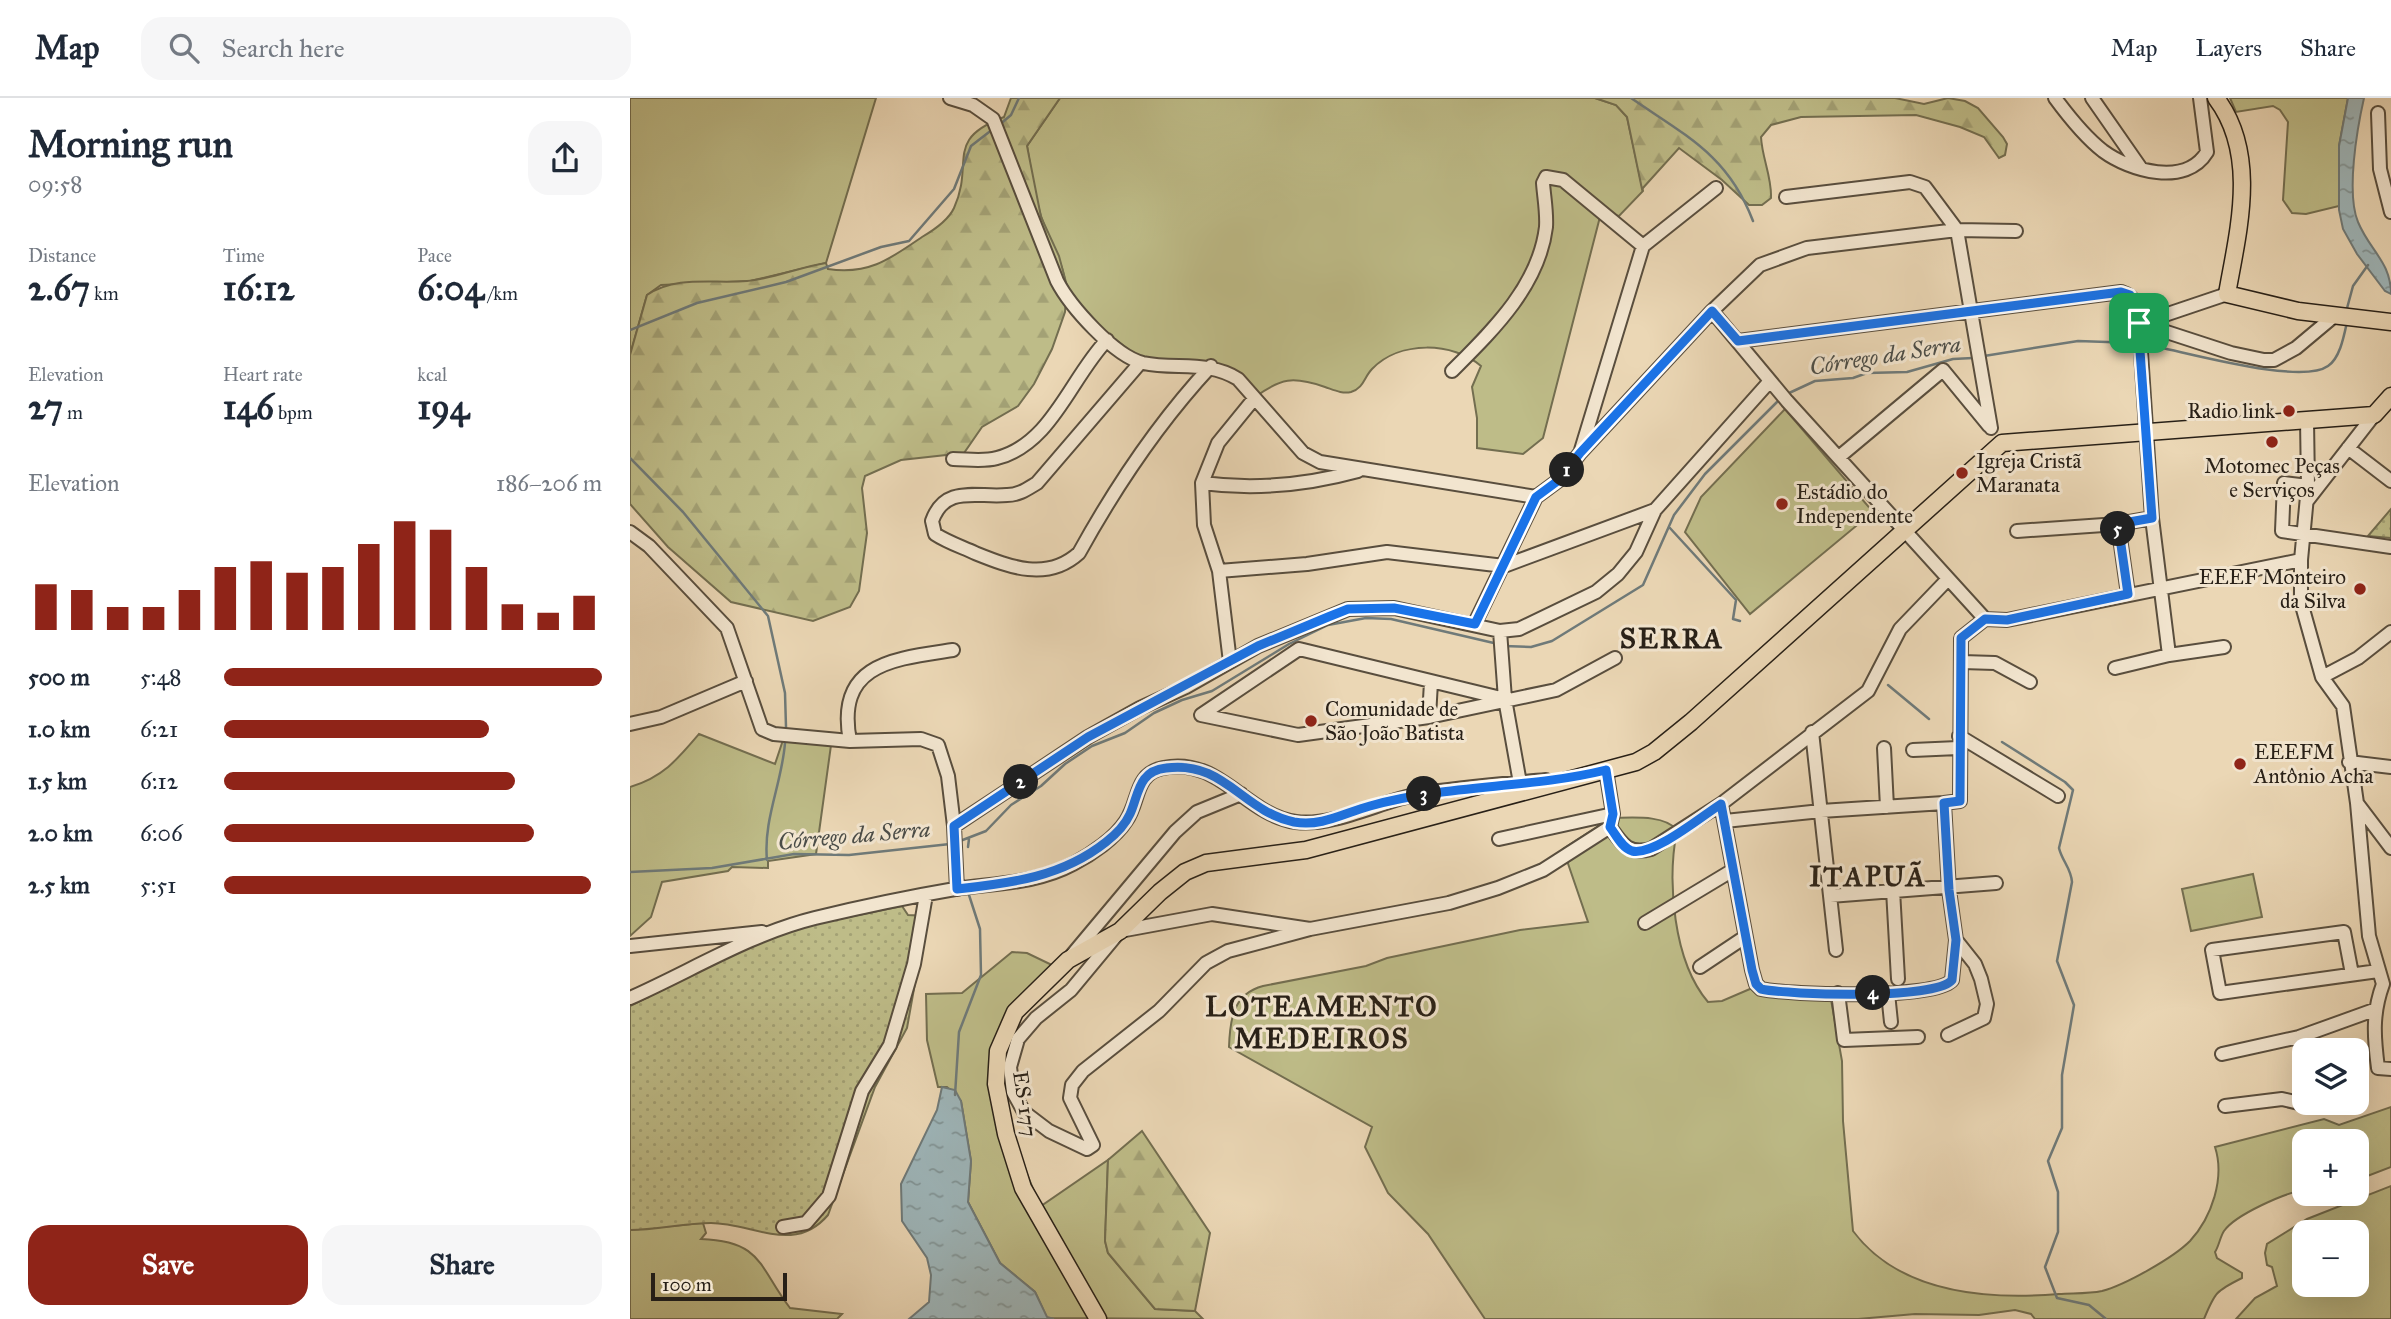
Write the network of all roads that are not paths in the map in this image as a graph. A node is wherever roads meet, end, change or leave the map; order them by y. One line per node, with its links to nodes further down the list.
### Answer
1 (950, 98): 20 (street)
2 (2055, 98): 7 (street)
3 (2092, 98): 7 (street)
4 (2200, 98): 7 (street)
5 (2216, 98): 14 (main road)
6 (2378, 113): 10 (street)
7 (2141, 167)
8 (1716, 188): 13 (street)
9 (1786, 197): 11 (street)
10 (2391, 212)
11 (1957, 230): 12 (street); 15 (street); 16 (street)
12 (2016, 231)
13 (1643, 246): 24 (street); 34 (street)
14 (2227, 294): 17 (main road); 19 (street)
15 (1971, 309): 19 (street); 21 (street); 30 (street)
16 (1712, 311): 21 (street); 34 (street)
17 (2342, 317): 18 (main road); 19 (street)
18 (2391, 322)
19 (2141, 327): 31 (street)
20 (1107, 340): 22 (street); 36 (street)
21 (1738, 341): 25 (street)
22 (1140, 363): 23 (street); 23 (street)
23 (1211, 366): 27 (street)
24 (1452, 371)
25 (1770, 381): 35 (street); 43 (street)
26 (2391, 396): 28 (main road)
27 (1253, 400): 37 (street); 39 (street)
28 (2374, 415): 29 (main road); 33 (street)
29 (2307, 420): 31 (main road); 40 (street)
30 (1991, 428): 32 (street); 35 (street)
31 (2146, 432): 32 (main road); 44 (street)
32 (2002, 443): 46 (main road, ES-177)
33 (2348, 448): 38 (street); 42 (street)
34 (1580, 453): 41 (street)
35 (1839, 457): 46 (street)
36 (953, 459)
37 (1359, 471): 39 (street); 41 (street)
38 (2391, 481)
39 (1202, 483): 53 (street)
40 (2308, 486): 42 (street); 49 (street)
41 (1536, 497): 52 (street)
42 (2307, 502): 49 (street)
43 (1655, 510): 52 (street); 59 (street)
44 (2152, 518): 45 (street); 55 (street)
45 (2118, 524): 47 (street); 56 (street)
46 (1905, 530): 54 (street); 82 (main road, ES-177)
47 (2017, 531)
48 (630, 532): 69 (street)
49 (2304, 533): 50 (street); 51 (street)
50 (2391, 547)
51 (2301, 560): 55 (street); 68 (street)
52 (1504, 566): 53 (street); 58 (street)
53 (1219, 571): 65 (street)
54 (1948, 579): 57 (street); 75 (street)
55 (2161, 587): 56 (street); 63 (street)
56 (2128, 594): 57 (street)
57 (1985, 619): 66 (street)
58 (1475, 624): 59 (street); 65 (street)
59 (1500, 631): 72 (street)
60 (2391, 632): 68 (street)
61 (2224, 647): 63 (street)
62 (953, 650): 76 (street)
63 (2169, 655): 67 (street)
64 (1615, 658): 72 (street)
65 (1230, 662): 93 (street)
66 (1962, 662): 71 (street); 77 (street)
67 (2115, 668)
68 (2322, 677): 80 (street)
69 (746, 681): 74 (street); 76 (street)
70 (1431, 682): 72 (street); 73 (street); 73 (street)
71 (2030, 682)
72 (1505, 699): 73 (street); 83 (street)
73 (1429, 717)
74 (630, 724)
75 (1811, 732): 88 (street); 90 (street)
76 (850, 741): 93 (street)
77 (1958, 742): 79 (street); 85 (street); 86 (street)
78 (1884, 748): 89 (street)
79 (1913, 750)
80 (2349, 762): 81 (street); 87 (street)
81 (2391, 767)
82 (1606, 770): 83 (main road, ES-177); 91 (street)
83 (1524, 786): 84 (street); 106 (main road, ES-177)
84 (1241, 794): 99 (street); 111 (street)
85 (2058, 796)
86 (1944, 803): 89 (street); 98 (street)
87 (2357, 803): 95 (street); 113 (street)
88 (1721, 804): 91 (street); 92 (street)
89 (1887, 807): 90 (street)
90 (1821, 811): 92 (street); 102 (street)
91 (1612, 820): 94 (street); 104 (street)
92 (1725, 821): 96 (street)
93 (954, 837): 99 (street)
94 (1499, 839)
95 (2391, 848)
96 (1733, 870): 103 (street); 107 (street)
97 (1996, 883): 98 (street)
98 (1949, 886): 100 (street); 108 (street)
99 (957, 889): 101 (street)
100 (1893, 890): 102 (street); 115 (street)
101 (926, 895): 105 (street); 129 (street)
102 (1830, 896): 110 (street)
103 (1645, 923)
104 (1310, 929): 106 (street); 106 (street)
105 (773, 930): 109 (street); 119 (street)
106 (1120, 931): 111 (main road, ES-177 / ES-177)
107 (1745, 937): 112 (street); 117 (street)
108 (1956, 940): 118 (street); 122 (street)
109 (630, 946)
110 (1836, 950)
111 (1068, 960): 130 (main road, ES-177 / ES-177)
112 (1700, 967)
113 (2378, 971): 114 (street); 116 (street)
114 (2352, 974): 114 (street)
115 (1898, 979)
116 (2387, 982): 120 (street)
117 (1838, 993): 118 (street); 123 (street)
118 (1888, 993): 121 (street)
119 (630, 998)
120 (2374, 1010): 124 (street); 126 (street)
121 (1891, 1022)
122 (1948, 1035)
123 (1918, 1037)
124 (2299, 1037): 125 (street)
125 (2222, 1054)
126 (2391, 1069)
127 (2292, 1101): 128 (street)
128 (2225, 1106)
129 (783, 1227)
130 (1098, 1319)

